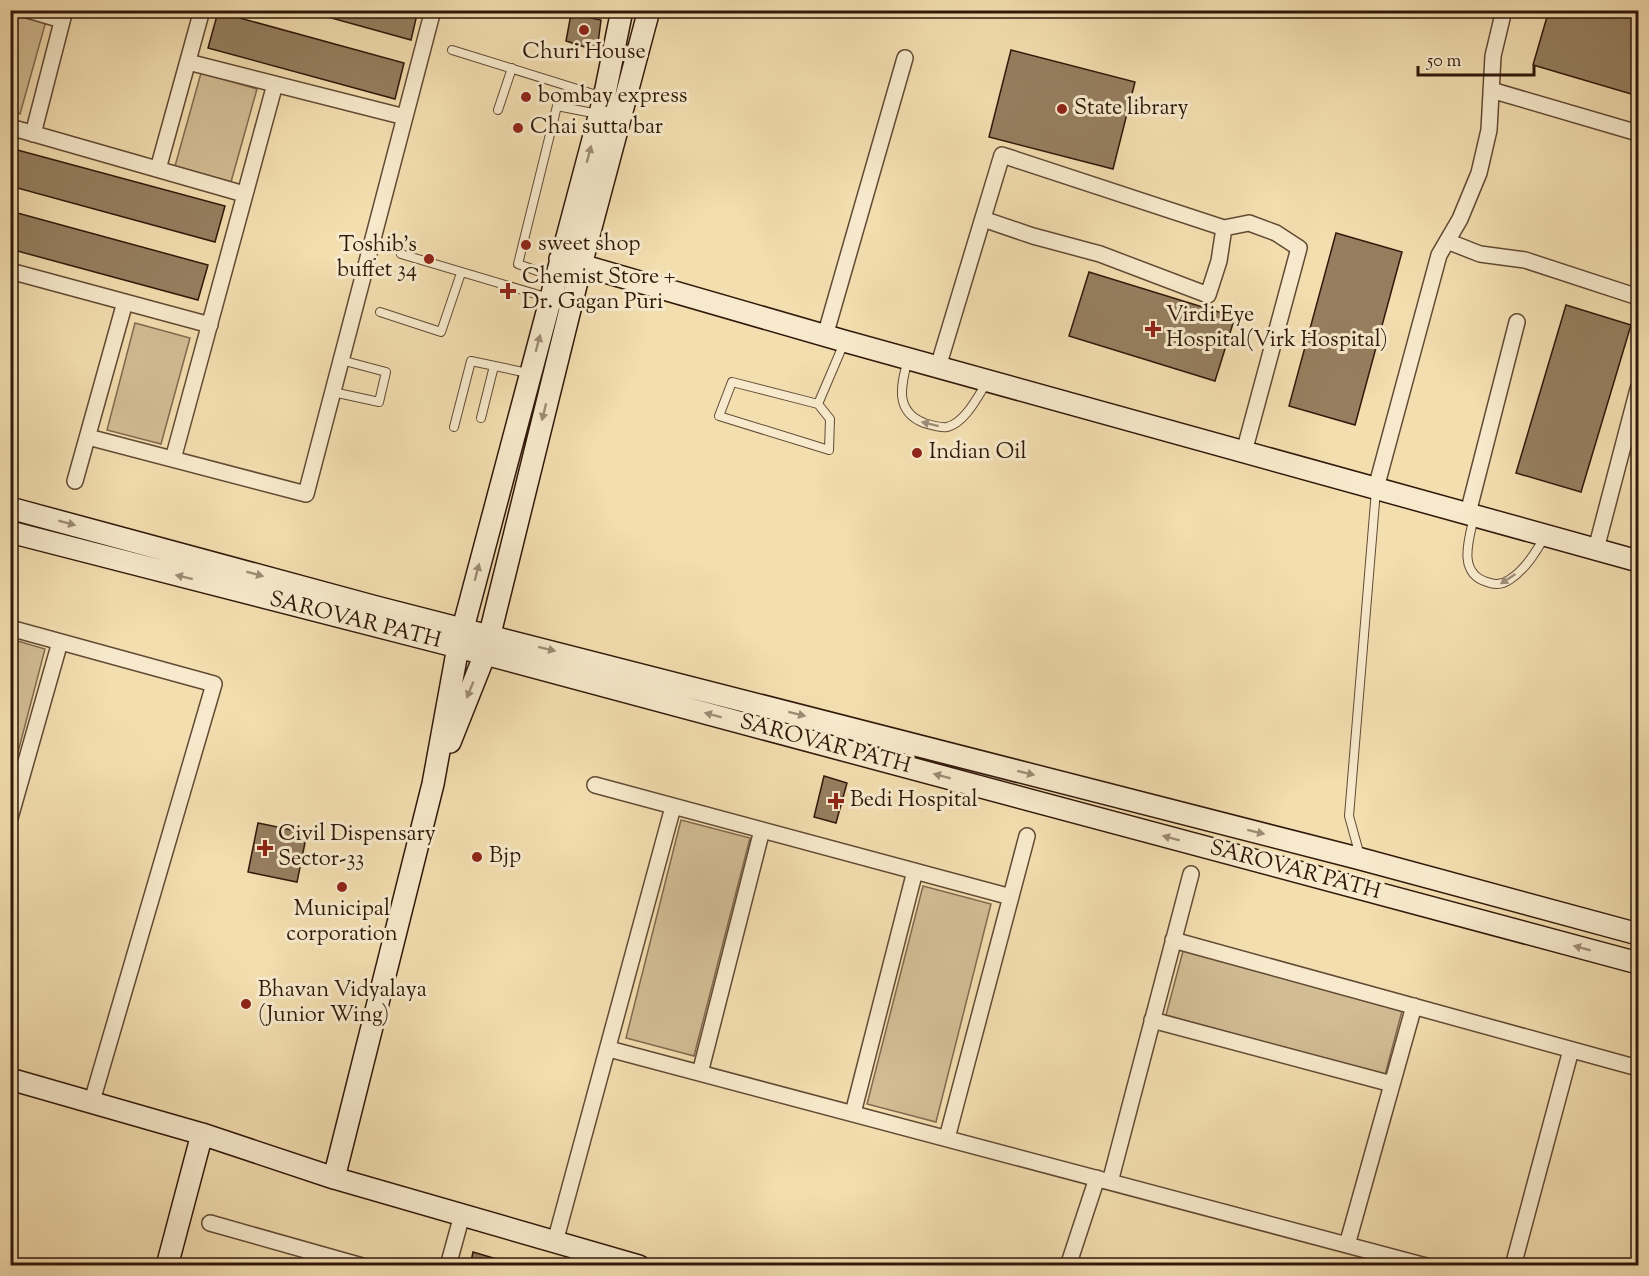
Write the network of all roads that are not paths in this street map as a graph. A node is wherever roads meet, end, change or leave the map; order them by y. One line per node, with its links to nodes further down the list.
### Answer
1 (28, 10): 7 (street)
2 (202, 10): 10 (street)
3 (433, 10): 16 (street)
4 (622, 10): 14 (street)
5 (649, 10): 26 (street)
6 (1504, 10): 13 (street)
7 (63, 15): 19 (street)
8 (452, 50): 11 (lane)
9 (905, 58): 36 (street)
10 (188, 62): 12 (street); 20 (street)
11 (512, 68): 14 (lane); 15 (lane)
12 (275, 84): 16 (street); 21 (street)
13 (1491, 90): 18 (street); 24 (street)
14 (602, 106): 27 (street, one-way to 14); 27 (lane)
15 (498, 110)
16 (405, 117): 38 (street)
17 (10, 127): 19 (street)
18 (1638, 133)
19 (33, 134): 20 (street)
20 (158, 169): 21 (street)
21 (244, 194): 35 (street)
22 (983, 219): 23 (street); 23 (street); 40 (street)
23 (1224, 228): 49 (street)
24 (1447, 241): 30 (street); 52 (street)
25 (401, 254): 29 (lane)
26 (581, 265): 27 (street); 36 (street); 62 (street, one-way to 62)
27 (557, 268): 31 (street)
28 (10, 271): 32 (street)
29 (461, 273): 31 (lane); 33 (lane)
30 (1638, 297)
31 (550, 298): 41 (street, one-way to 31)
32 (125, 302): 35 (street); 48 (street)
33 (380, 312)
34 (1517, 322): 54 (street)
35 (210, 326): 50 (street)
36 (835, 339): 37 (street); 45 (lane)
37 (908, 359): 40 (street); 42 (lane, one-way to 37)
38 (341, 360): 44 (street); 44 (lane)
39 (494, 366): 41 (lane); 46 (lane); 47 (lane)
40 (938, 367): 42 (street)
41 (530, 373): 60 (street, one-way to 41)
42 (988, 381): 49 (street)
43 (1638, 389): 57 (street)
44 (333, 392): 50 (street)
45 (818, 404): 45 (lane)
46 (481, 418)
47 (454, 427)
48 (88, 437): 50 (street); 51 (street)
49 (1244, 452): 52 (street)
50 (173, 459)
51 (75, 481)
52 (1376, 488): 54 (street); 69 (lane)
53 (10, 508): 60 (street, SAROVAR PATH, one-way to 60)
54 (1471, 514): 56 (street); 56 (lane, one-way to 54)
55 (10, 532): 60 (street, SAROVAR PATH, one-way to 55)
56 (1546, 535): 57 (street)
57 (1596, 549): 58 (street)
58 (1638, 561)
59 (10, 628): 61 (street)
60 (460, 638): 62 (street, SAROVAR PATH); 63 (street)
61 (60, 642): 66 (street); 84 (street)
62 (488, 644): 63 (street, one-way to 63); 69 (street, SAROVAR PATH, one-way to 69); 75 (street, SAROVAR PATH, one-way to 62)
63 (433, 784): 88 (street)
64 (595, 785): 65 (street)
65 (673, 807): 67 (street); 78 (street)
66 (10, 818)
67 (762, 830): 70 (street); 81 (street)
68 (1028, 836): 72 (street)
69 (1361, 859): 73 (street, SAROVAR PATH)
70 (915, 871): 72 (street); 85 (street)
71 (1191, 874): 74 (street)
72 (1011, 897): 87 (street)
73 (1638, 934)
74 (1173, 940): 76 (street); 77 (street)
75 (1638, 963)
76 (1414, 1006): 79 (street); 83 (street)
77 (1152, 1020): 83 (street); 89 (street)
78 (609, 1049): 81 (street); 92 (street)
79 (1571, 1050): 80 (street); 103 (street)
80 (1638, 1068)
81 (700, 1073): 85 (street)
82 (10, 1079): 84 (street)
83 (1392, 1084): 93 (street)
84 (92, 1101): 86 (street)
85 (853, 1113): 87 (street)
86 (202, 1134): 88 (street); 97 (street)
87 (947, 1138): 89 (street)
88 (334, 1178): 90 (street)
89 (1103, 1180): 93 (street); 101 (street)
90 (462, 1215): 92 (street); 99 (street)
91 (210, 1223): 96 (street)
92 (555, 1242): 95 (street)
93 (1347, 1245): 102 (street)
94 (1638, 1258): 104 (lane)
95 (592, 1259): 100 (street)
96 (330, 1261): 98 (street)
97 (167, 1266)
98 (362, 1266)
99 (448, 1266)
100 (639, 1266)
101 (1068, 1266)
102 (1426, 1266)
103 (1513, 1266)
104 (1637, 1266)

